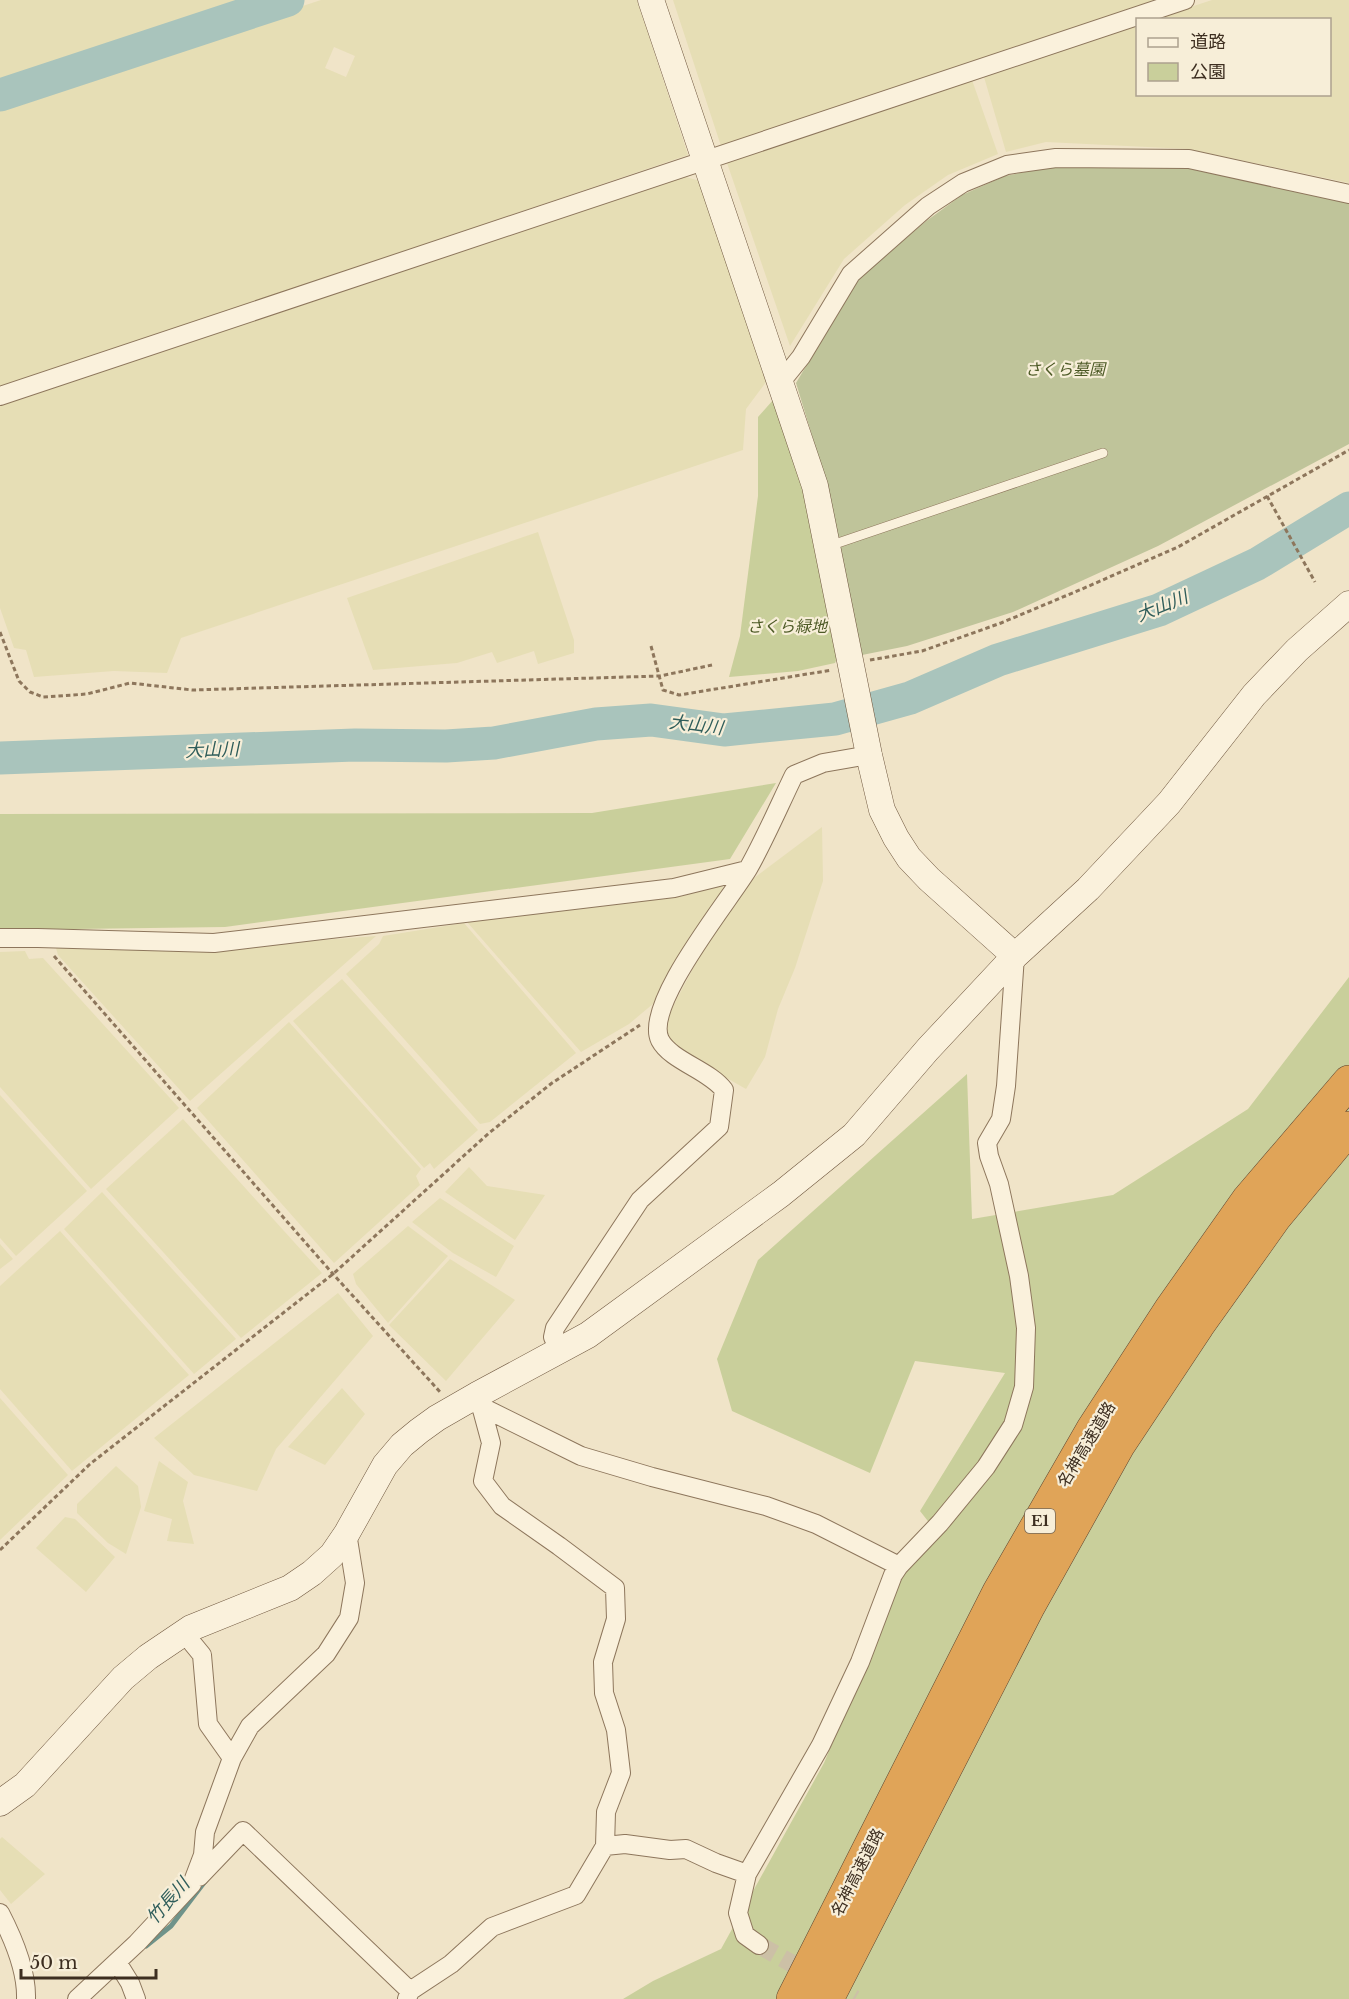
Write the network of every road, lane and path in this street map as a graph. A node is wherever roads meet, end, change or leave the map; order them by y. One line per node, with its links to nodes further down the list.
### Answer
1 (651, 0): 3 (street)
2 (1185, 0): 3 (street)
3 (705, 161): 5 (street); 6 (street)
4 (1349, 194): 5 (street)
5 (780, 383): 10 (street)
6 (0, 396)
7 (1349, 450): 9 (path)
8 (1103, 453): 10 (lane)
9 (1267, 496): 11 (path); 16 (path)
10 (827, 547): 16 (street)
11 (1315, 582)
12 (1349, 604): 22 (street)
13 (0, 632): 17 (path)
14 (651, 646): 17 (path)
15 (712, 665): 17 (path)
16 (852, 672): 17 (path); 18 (street)
17 (657, 676)
18 (869, 752): 19 (street); 22 (street)
19 (747, 870): 21 (street); 23 (street)
20 (0, 938): 21 (street)
21 (38, 938): 26 (path)
22 (1015, 956): 27 (street); 31 (street)
23 (659, 1013): 26 (path); 27 (street)
24 (1349, 1082): 45 (highway, 名神高速道路 / E1)
25 (1349, 1128): 46 (highway, 名神高速道路 / E1)
26 (333, 1274): 28 (path); 30 (path)
27 (559, 1351): 28 (street)
28 (468, 1405): 29 (street); 31 (street); 35 (street)
29 (347, 1533): 32 (street); 33 (street)
30 (0, 1550)
31 (898, 1566): 36 (street)
32 (184, 1633): 33 (street); 34 (street)
33 (232, 1758): 37 (street)
34 (0, 1803)
35 (605, 1846): 36 (street); 41 (street)
36 (747, 1874): 39 (street)
37 (192, 1884): 40 (street); 41 (street)
38 (0, 1913): 42 (street)
39 (759, 1945)
40 (117, 1962): 43 (street); 44 (street)
41 (408, 1995)
42 (26, 1999)
43 (77, 1999)
44 (136, 1999)
45 (793, 1999)
46 (827, 1999)

